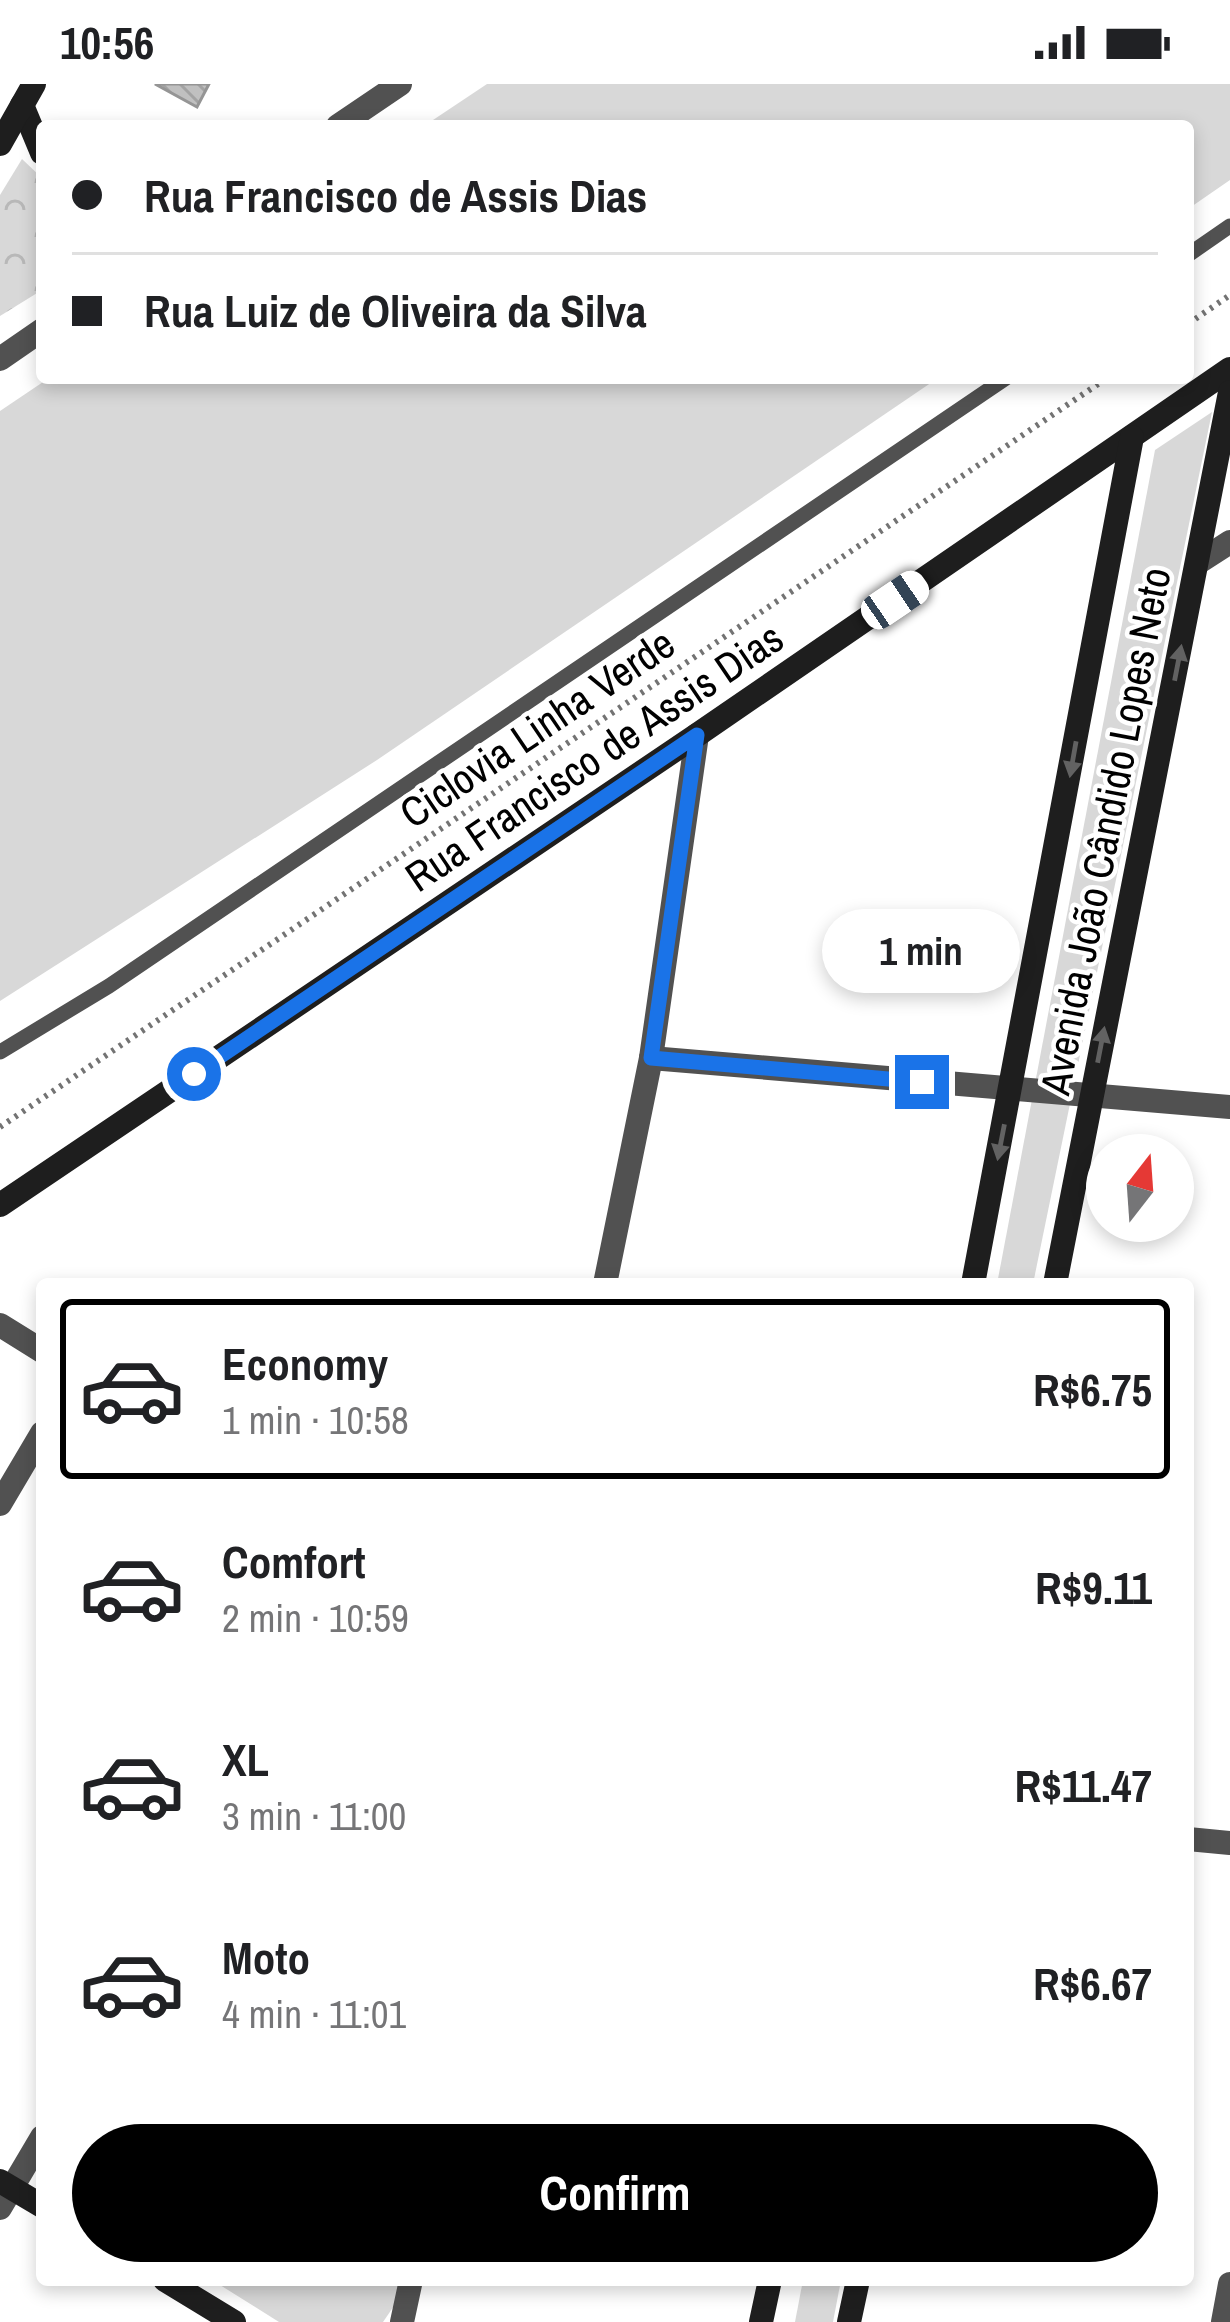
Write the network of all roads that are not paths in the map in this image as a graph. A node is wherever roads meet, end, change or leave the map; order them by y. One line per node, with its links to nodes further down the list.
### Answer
1 (400, 84): 3 (street)
2 (28, 94): 4 (street); 5 (street)
3 (347, 120)
4 (36, 128)
5 (0, 144)
6 (1230, 226): 7 (lane)
7 (1194, 250)
8 (36, 334): 9 (street)
9 (0, 359)
10 (1230, 369): 13 (street, Rua Francisco de Assis Dias)
11 (997, 384): 17 (lane)
12 (1230, 392): 15 (street, Avenida João Cândido Lopes Neto)
13 (1132, 437): 16 (street, Rua Francisco de Assis Dias); 19 (street, Avenida João Cândido Lopes Neto, one-way to 19)
14 (1230, 542): 15 (street)
15 (1199, 562): 20 (street, Avenida João Cândido Lopes Neto, one-way to 15)
16 (697, 735): 18 (street); 22 (street, Rua Francisco de Assis Dias)
17 (0, 1052)
18 (651, 1058): 19 (street); 23 (street)
19 (1012, 1090): 20 (street); 24 (street, Avenida João Cândido Lopes Neto, one-way to 24)
20 (1091, 1094): 21 (street); 25 (street, Avenida João Cândido Lopes Neto)
21 (1230, 1106)
22 (0, 1205)
23 (606, 1278)
24 (974, 1278)
25 (1056, 1278)
26 (0, 1325): 27 (street)
27 (36, 1348)
28 (36, 1443): 29 (street)
29 (0, 1504)
30 (1194, 1840): 31 (street)
31 (1230, 1843)
32 (36, 2146): 33 (street)
33 (4, 2192): 34 (street)
34 (36, 2204)
35 (1230, 2284): 44 (street)
36 (175, 2286): 40 (street)
37 (410, 2286): 41 (street)
38 (769, 2286): 42 (street)
39 (857, 2286): 43 (street)
40 (234, 2322)
41 (402, 2322)
42 (761, 2322)
43 (849, 2322)
44 (1222, 2322)

